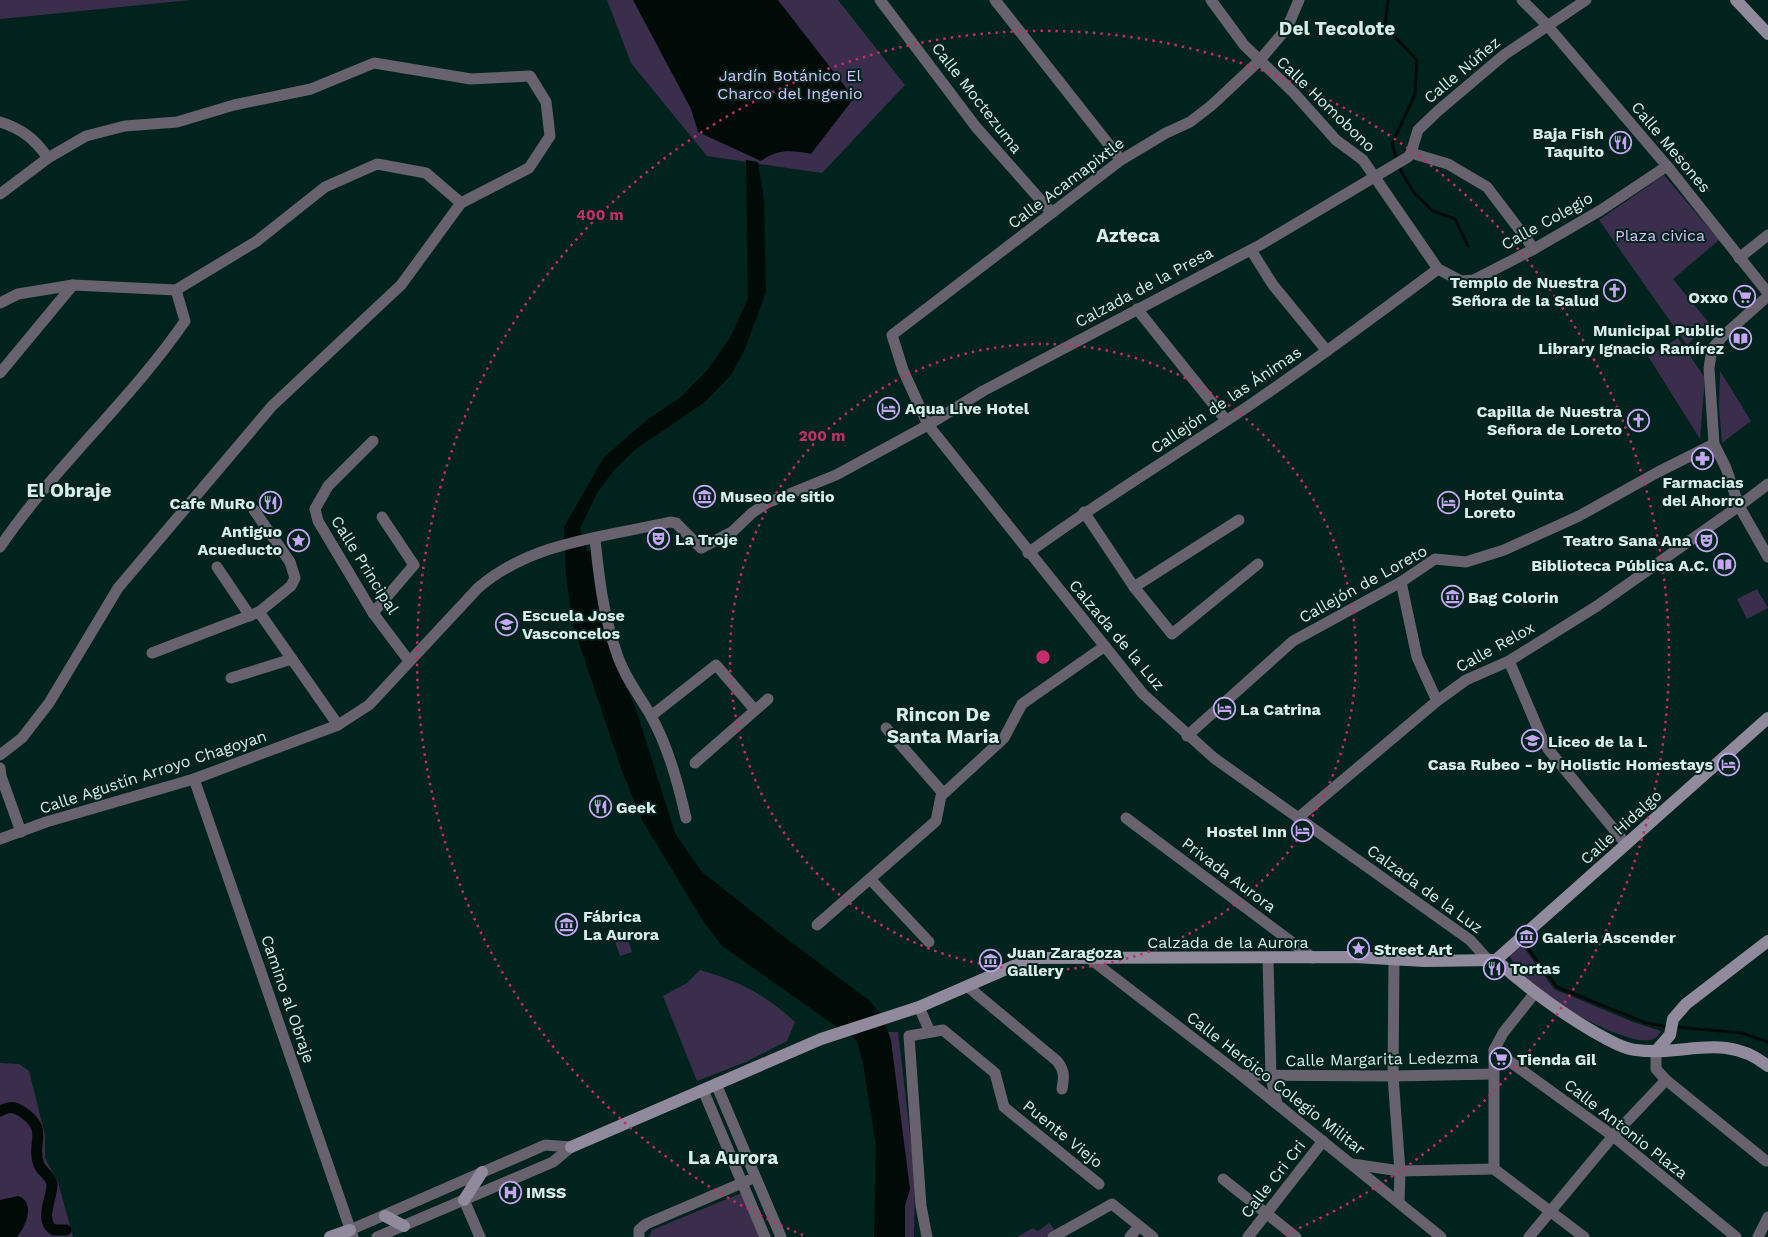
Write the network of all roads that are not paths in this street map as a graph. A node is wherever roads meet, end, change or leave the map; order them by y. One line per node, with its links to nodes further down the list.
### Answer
1 (995, 0): 14 (street)
2 (1211, 0): 10 (street, Calle Homobono)
3 (1299, 0): 10 (street, Calle Acamapixtle)
4 (1522, 0): 8 (street, Calle Mesones)
5 (1586, 0): 8 (street, Calle Núñez)
6 (1736, 0): 9 (main road)
7 (887, 2): 19 (street, Calle Moctezuma)
8 (1546, 24): 12 (street, Calle Núñez); 15 (street, Calle Mesones)
9 (1768, 34)
10 (1258, 62): 14 (street, Calle Acamapixtle); 16 (street, Calle Homobono)
11 (0, 122): 13 (street)
12 (1411, 153): 16 (street); 21 (street)
13 (48, 158): 17 (street); 18 (street)
14 (1121, 160): 19 (street, Calle Acamapixtle)
15 (1667, 166): 21 (street, Calle Colegio); 23 (street, Calle Mesones)
16 (1373, 177): 22 (street, Calzada de la Presa); 24 (street, Calle Homobono)
17 (0, 194)
18 (461, 203): 26 (street); 69 (street)
19 (1052, 213): 31 (street, Calle Acamapixtle)
20 (1768, 235): 23 (street)
21 (1534, 249): 24 (street, Calle Colegio)
22 (1251, 250): 30 (street, Calzada de la Presa); 32 (street)
23 (1739, 258): 27 (street, Calle Mesones)
24 (1438, 269): 32 (street, Callejón de las Ánimas)
25 (72, 285): 26 (street); 29 (street); 33 (street)
26 (176, 290): 45 (street)
27 (1768, 293)
28 (1768, 296): 37 (street)
29 (0, 303)
30 (1137, 309): 34 (street); 35 (street, Calzada de la Presa)
31 (892, 335): 35 (street, Calzada de la Luz)
32 (1328, 351): 34 (street, Callejón de las Ánimas)
33 (0, 373)
34 (1226, 420): 41 (street, Callejón de las Ánimas)
35 (928, 425): 46 (street, Calzada de la Presa); 47 (street, Calzada de la Luz)
36 (372, 441): 53 (street, Calle Principal)
37 (1714, 444): 39 (street); 51 (street, Callejón de Loreto)
38 (1768, 484): 39 (street, Calle Relox)
39 (1739, 506): 48 (street); 59 (street, Calle Relox)
40 (254, 510): 54 (street)
41 (1084, 512): 47 (street, Callejón de las Ánimas); 52 (street)
42 (382, 516): 53 (street)
43 (1239, 520): 52 (street)
44 (593, 539): 46 (street, Calle Agustín Arroyo Chagoyan); 58 (street, Calle Agustín Arroyo Chagoyan); 64 (street)
45 (0, 547)
46 (701, 548)
47 (1028, 553): 55 (street, Calzada de la Luz)
48 (1768, 557)
49 (1258, 564): 52 (street)
50 (217, 567): 54 (street)
51 (1401, 582): 62 (street); 68 (street, Callejón de Loreto)
52 (1134, 587)
53 (373, 613): 58 (street, Calle Principal)
54 (255, 614): 56 (street); 57 (street)
55 (1105, 646): 68 (street, Calzada de la Luz); 73 (street)
56 (152, 653)
57 (292, 659): 60 (street); 66 (street)
58 (409, 661): 66 (street, Calle Agustín Arroyo Chagoyan)
59 (1509, 661): 62 (street, Calle Relox); 80 (street)
60 (231, 678)
61 (768, 699): 63 (street)
62 (1437, 700): 76 (street, Calle Relox)
63 (755, 710): 64 (street); 70 (street)
64 (650, 716): 74 (street)
65 (1768, 718): 80 (main road, Calle Hidalgo)
66 (338, 725): 72 (street, Calle Agustín Arroyo Chagoyan)
67 (886, 728): 73 (street)
68 (1187, 736): 76 (street, Calzada de la Luz)
69 (0, 755)
70 (695, 763)
71 (0, 768): 78 (street)
72 (194, 779): 78 (street, Calle Agustín Arroyo Chagoyan); 126 (street, Camino al Obraje)
73 (943, 794): 81 (street)
74 (686, 818)
75 (1126, 818): 87 (street, Privada Aurora)
76 (1298, 818): 89 (street, Calzada de la Luz)
77 (0, 827): 79 (street)
78 (21, 832): 79 (street, Calle Agustín Arroyo Chagoyan)
79 (2, 839)
80 (1626, 844): 89 (main road, Calle Hidalgo)
81 (871, 880): 82 (street); 84 (street)
82 (817, 925)
83 (1768, 941): 95 (main road)
84 (929, 942)
85 (1089, 958): 86 (main road, Calzada de la Aurora); 90 (main road, Calzada de la Aurora); 97 (street, Calle Heróico Colegio Militar)
86 (1268, 958): 87 (main road, Calzada de la Aurora); 99 (street)
87 (1313, 958): 88 (main road, Calzada de la Aurora)
88 (1394, 960): 89 (main road, Calzada de la Aurora); 100 (street)
89 (1493, 961): 91 (main road, Calzada de la Luz)
90 (967, 986): 92 (main road, Calzada de la Aurora); 103 (street)
91 (1534, 994): 94 (street); 95 (main road, Calzada de la Luz)
92 (919, 1007): 93 (street); 102 (main road, Calzada de la Aurora)
93 (930, 1032): 117 (street, Puente Viejo); 133 (street)
94 (1494, 1050): 98 (street); 106 (street, Calle Antonio Plaza)
95 (1656, 1051): 96 (main road, Calzada de la Luz); 101 (street)
96 (1768, 1066)
97 (1241, 1074): 99 (street, Calle Margarita Ledezma); 105 (street, Calle Heróico Colegio Militar)
98 (1492, 1074): 100 (street, Calle Margarita Ledezma); 111 (street)
99 (1271, 1076): 100 (street, Calle Margarita Ledezma); 105 (street)
100 (1393, 1076): 112 (street)
101 (1666, 1080): 106 (street); 109 (street)
102 (716, 1084): 104 (main road, Calzada de la Aurora); 114 (street)
103 (1062, 1089)
104 (703, 1090): 108 (main road, Calzada de la Aurora); 116 (street)
105 (1277, 1104): 107 (street, Calle Heróico Colegio Militar)
106 (1613, 1136): 120 (street); 142 (street, Calle Antonio Plaza)
107 (1323, 1141): 110 (street, Calle Heróico Colegio Militar); 121 (street, Calle Cri Cri)
108 (571, 1147): 113 (street); 118 (street)
109 (1766, 1161)
110 (1351, 1164): 112 (street); 119 (street, Calle Heróico Colegio Militar)
111 (1494, 1169): 112 (street); 120 (street)
112 (1400, 1171): 119 (street)
113 (482, 1172): 118 (main road); 122 (street)
114 (756, 1178): 116 (street); 132 (street)
115 (1223, 1178): 121 (street)
116 (742, 1183): 130 (street); 131 (street)
117 (1099, 1184)
118 (464, 1200): 125 (street); 129 (street)
119 (1399, 1202): 139 (street, Calle Heróico Colegio Militar)
120 (1551, 1212): 140 (street); 141 (street)
121 (1267, 1214): 137 (street, Calle Cri Cri); 138 (street)
122 (385, 1216): 125 (main road); 126 (street)
123 (1768, 1217): 143 (street)
124 (1139, 1226): 134 (street); 135 (street); 136 (street)
125 (406, 1232): 128 (street)
126 (350, 1235): 127 (main road)
127 (330, 1237)
128 (377, 1237)
129 (480, 1237)
130 (639, 1237)
131 (765, 1237)
132 (782, 1237)
133 (927, 1237)
134 (1053, 1237)
135 (1130, 1237)
136 (1153, 1237)
137 (1248, 1237)
138 (1296, 1237)
139 (1441, 1237)
140 (1529, 1237)
141 (1584, 1237)
142 (1736, 1237)
143 (1758, 1237)

